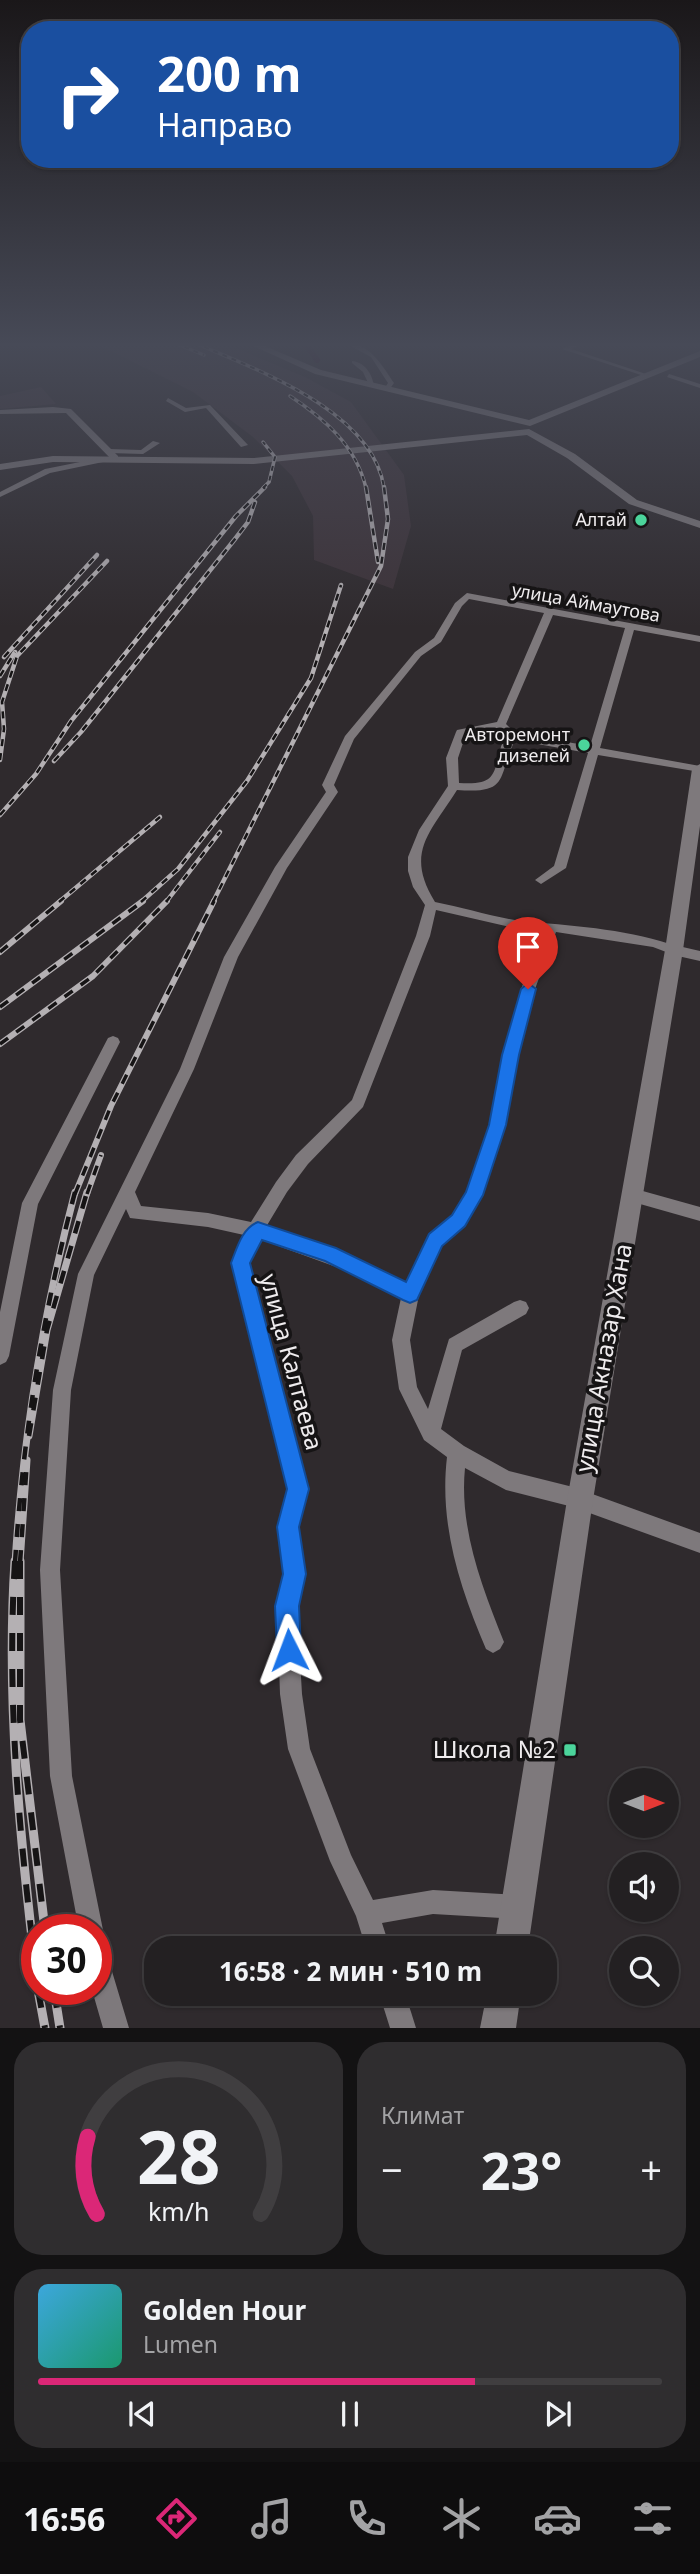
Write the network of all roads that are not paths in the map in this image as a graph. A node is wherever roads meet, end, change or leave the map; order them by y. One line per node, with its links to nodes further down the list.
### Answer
1 (96, 438): 10 (street)
2 (235, 438): 9 (street)
3 (469, 438): 10 (main road)
4 (510, 438): 8 (main road)
5 (540, 438): 8 (main road)
6 (547, 438): 8 (main road)
7 (156, 443): 10 (street)
8 (552, 444): 13 (main road)
9 (244, 445)
10 (115, 456): 11 (main road); 12 (street)
11 (0, 467)
12 (0, 495)
13 (700, 525)
14 (549, 613): 15 (street, улица Аймаутова); 17 (street); 27 (street, улица Аймаутова)
15 (630, 627): 16 (street, улица Аймаутова); 18 (street)
16 (700, 639)
17 (506, 730): 18 (street); 20 (street); 20 (street)
18 (594, 751): 19 (street); 21 (street)
19 (700, 769): 24 (main road, улица Акназар Хана)
20 (454, 786): 22 (street)
21 (541, 880)
22 (431, 905): 23 (street); 30 (street, улица Калтаева)
23 (552, 927): 24 (street); 31 (street)
24 (674, 950): 25 (street); 28 (main road, улица Акназар Хана)
25 (700, 956)
26 (113, 1042): 33 (street)
27 (127, 1193): 30 (street); 41 (street)
28 (632, 1195): 29 (street); 36 (main road, улица Акназар Хана)
29 (700, 1214)
30 (258, 1230): 31 (street); 40 (street, улица Калтаева)
31 (410, 1294): 34 (street)
32 (520, 1308): 34 (street)
33 (0, 1356)
34 (431, 1433): 35 (street)
35 (457, 1453): 36 (street); 38 (street)
36 (577, 1498): 37 (street); 39 (main road, улица Акназар Хана)
37 (700, 1543)
38 (493, 1642)
39 (518, 1907): 40 (street); 43 (main road, улица Акназар Хана)
40 (367, 1913): 42 (street, улица Калтаева)
41 (88, 1914)
42 (374, 1936)
43 (513, 1936)
44 (109, 2005): 47 (street)
45 (396, 2006): 48 (street)
46 (502, 2006): 49 (main road)
47 (116, 2028)
48 (403, 2028)
49 (498, 2028)

